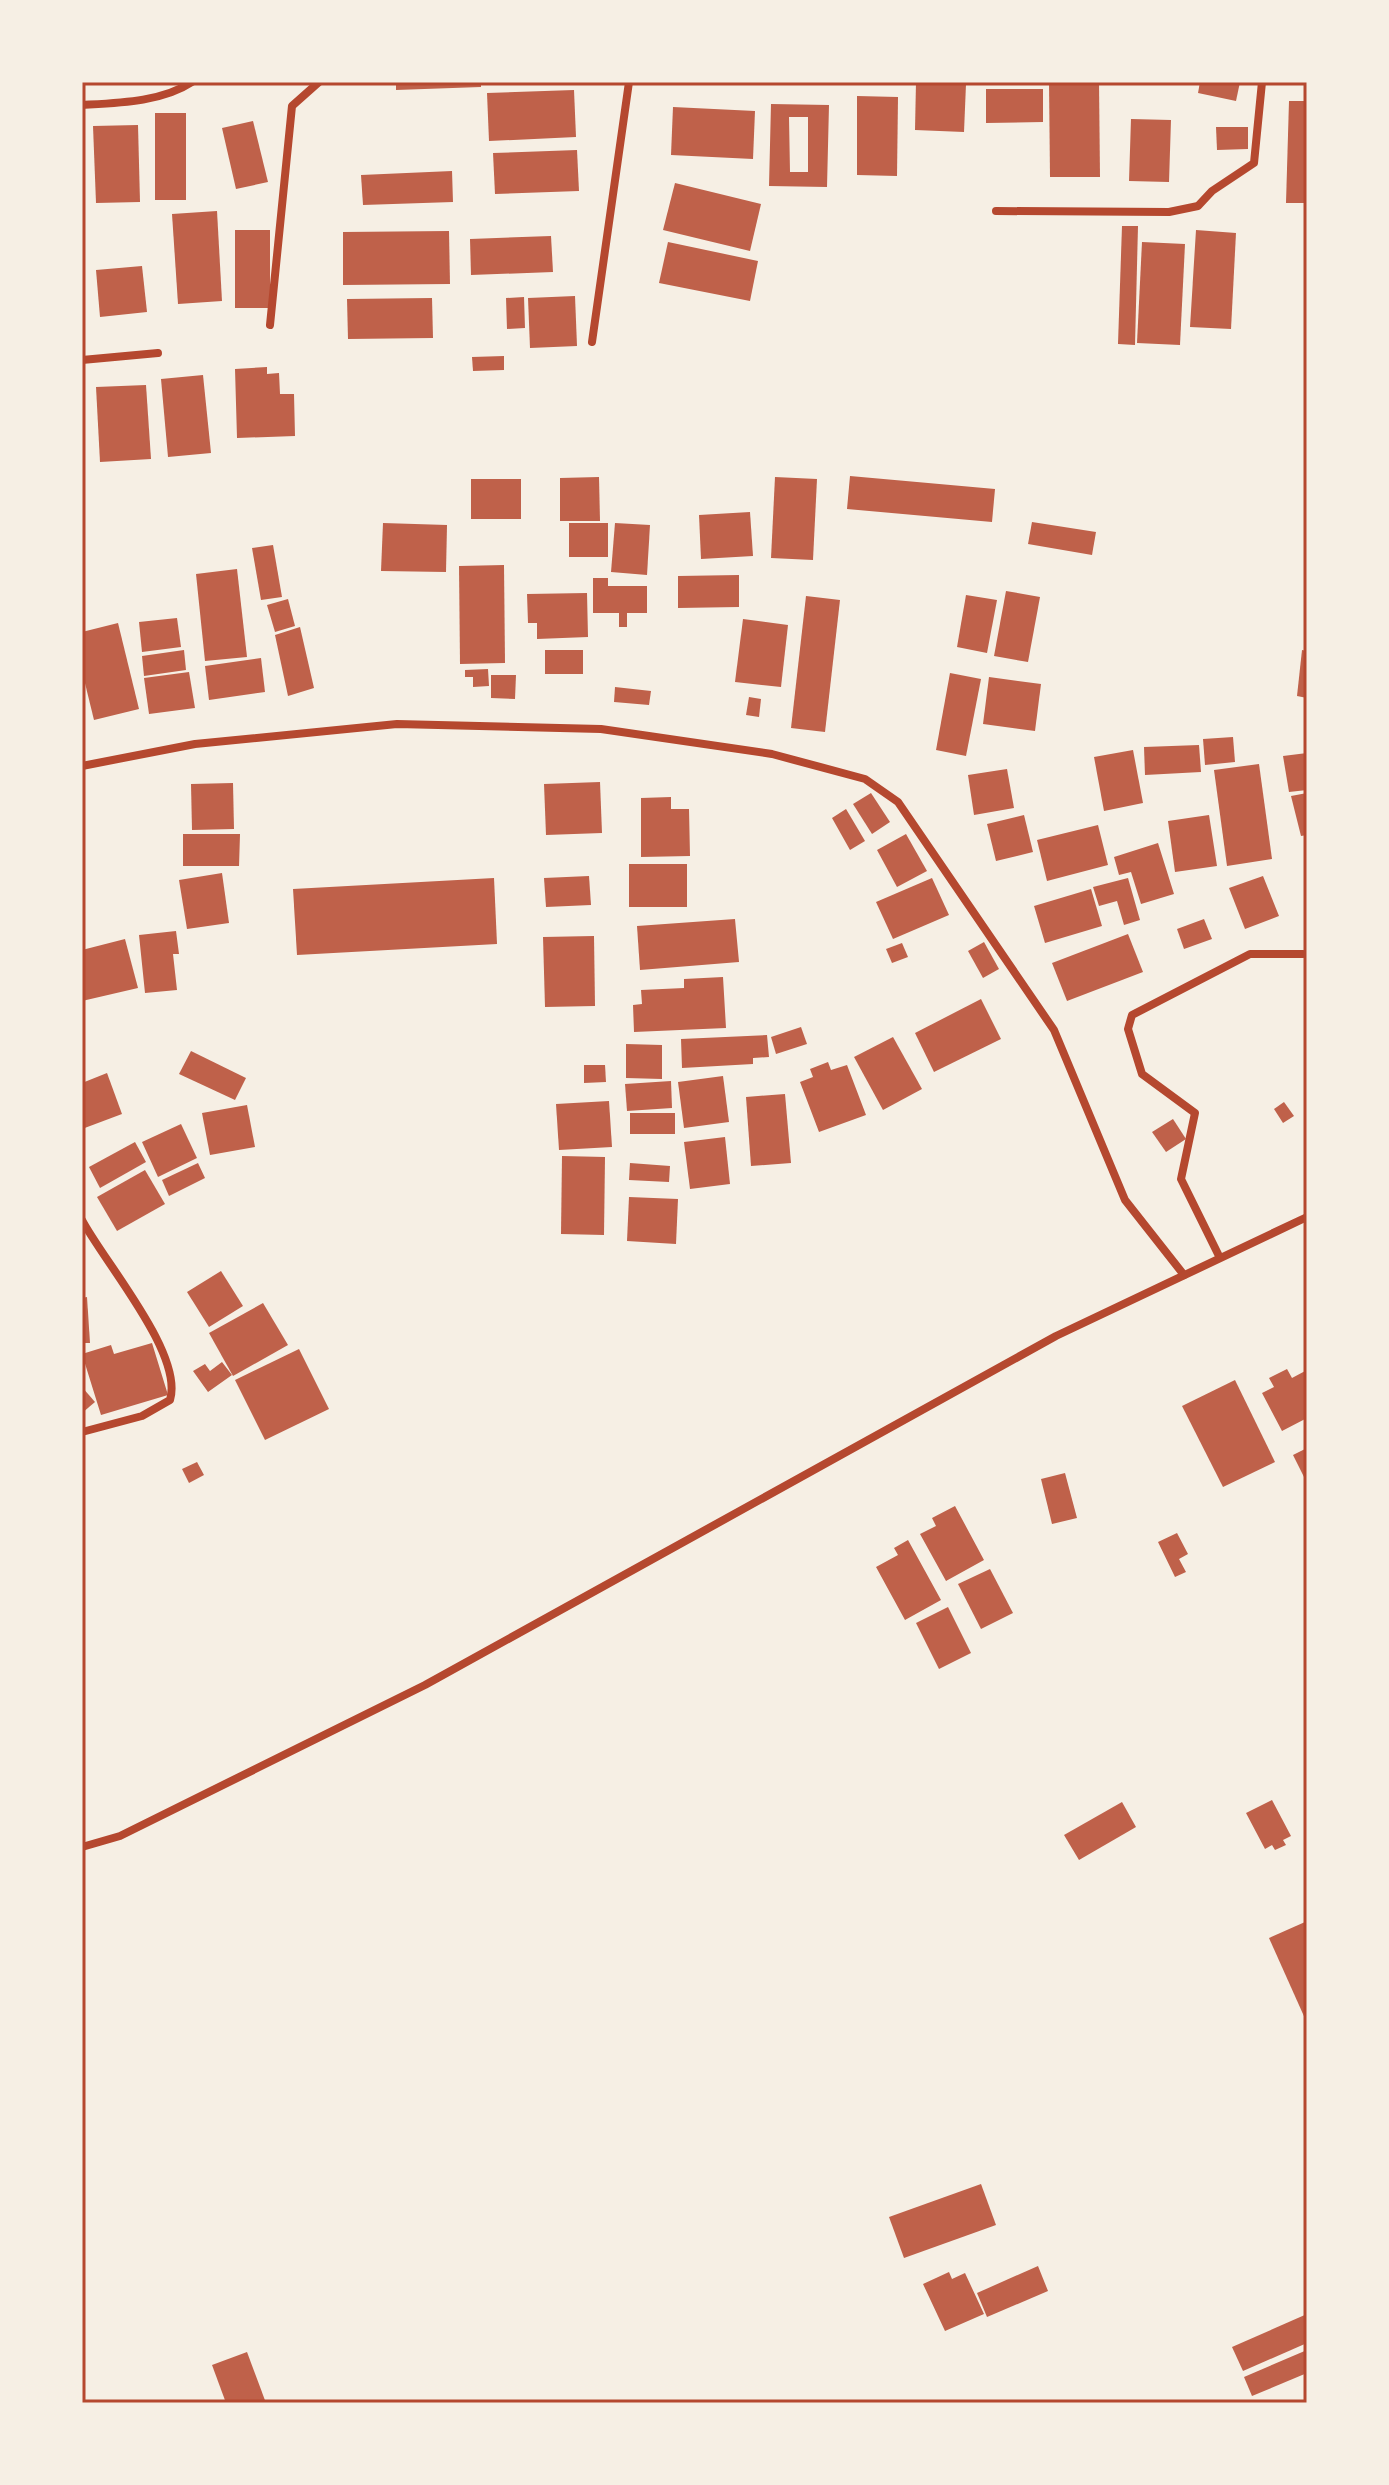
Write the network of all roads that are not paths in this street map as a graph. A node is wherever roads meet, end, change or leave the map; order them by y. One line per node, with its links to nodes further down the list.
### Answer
1 (192, 82): 5 (street)
2 (319, 82): 7 (street)
3 (629, 82): 8 (street)
4 (1262, 82): 6 (street)
5 (82, 105)
6 (996, 211)
7 (270, 325)
8 (592, 342)
9 (158, 353): 10 (street)
10 (82, 360)
11 (82, 766): 16 (street)
12 (1303, 954): 15 (street)
13 (1307, 1217): 15 (street)
14 (82, 1220): 17 (street)
15 (1219, 1256): 16 (street)
16 (1184, 1275): 18 (street)
17 (82, 1432)
18 (82, 1847)

